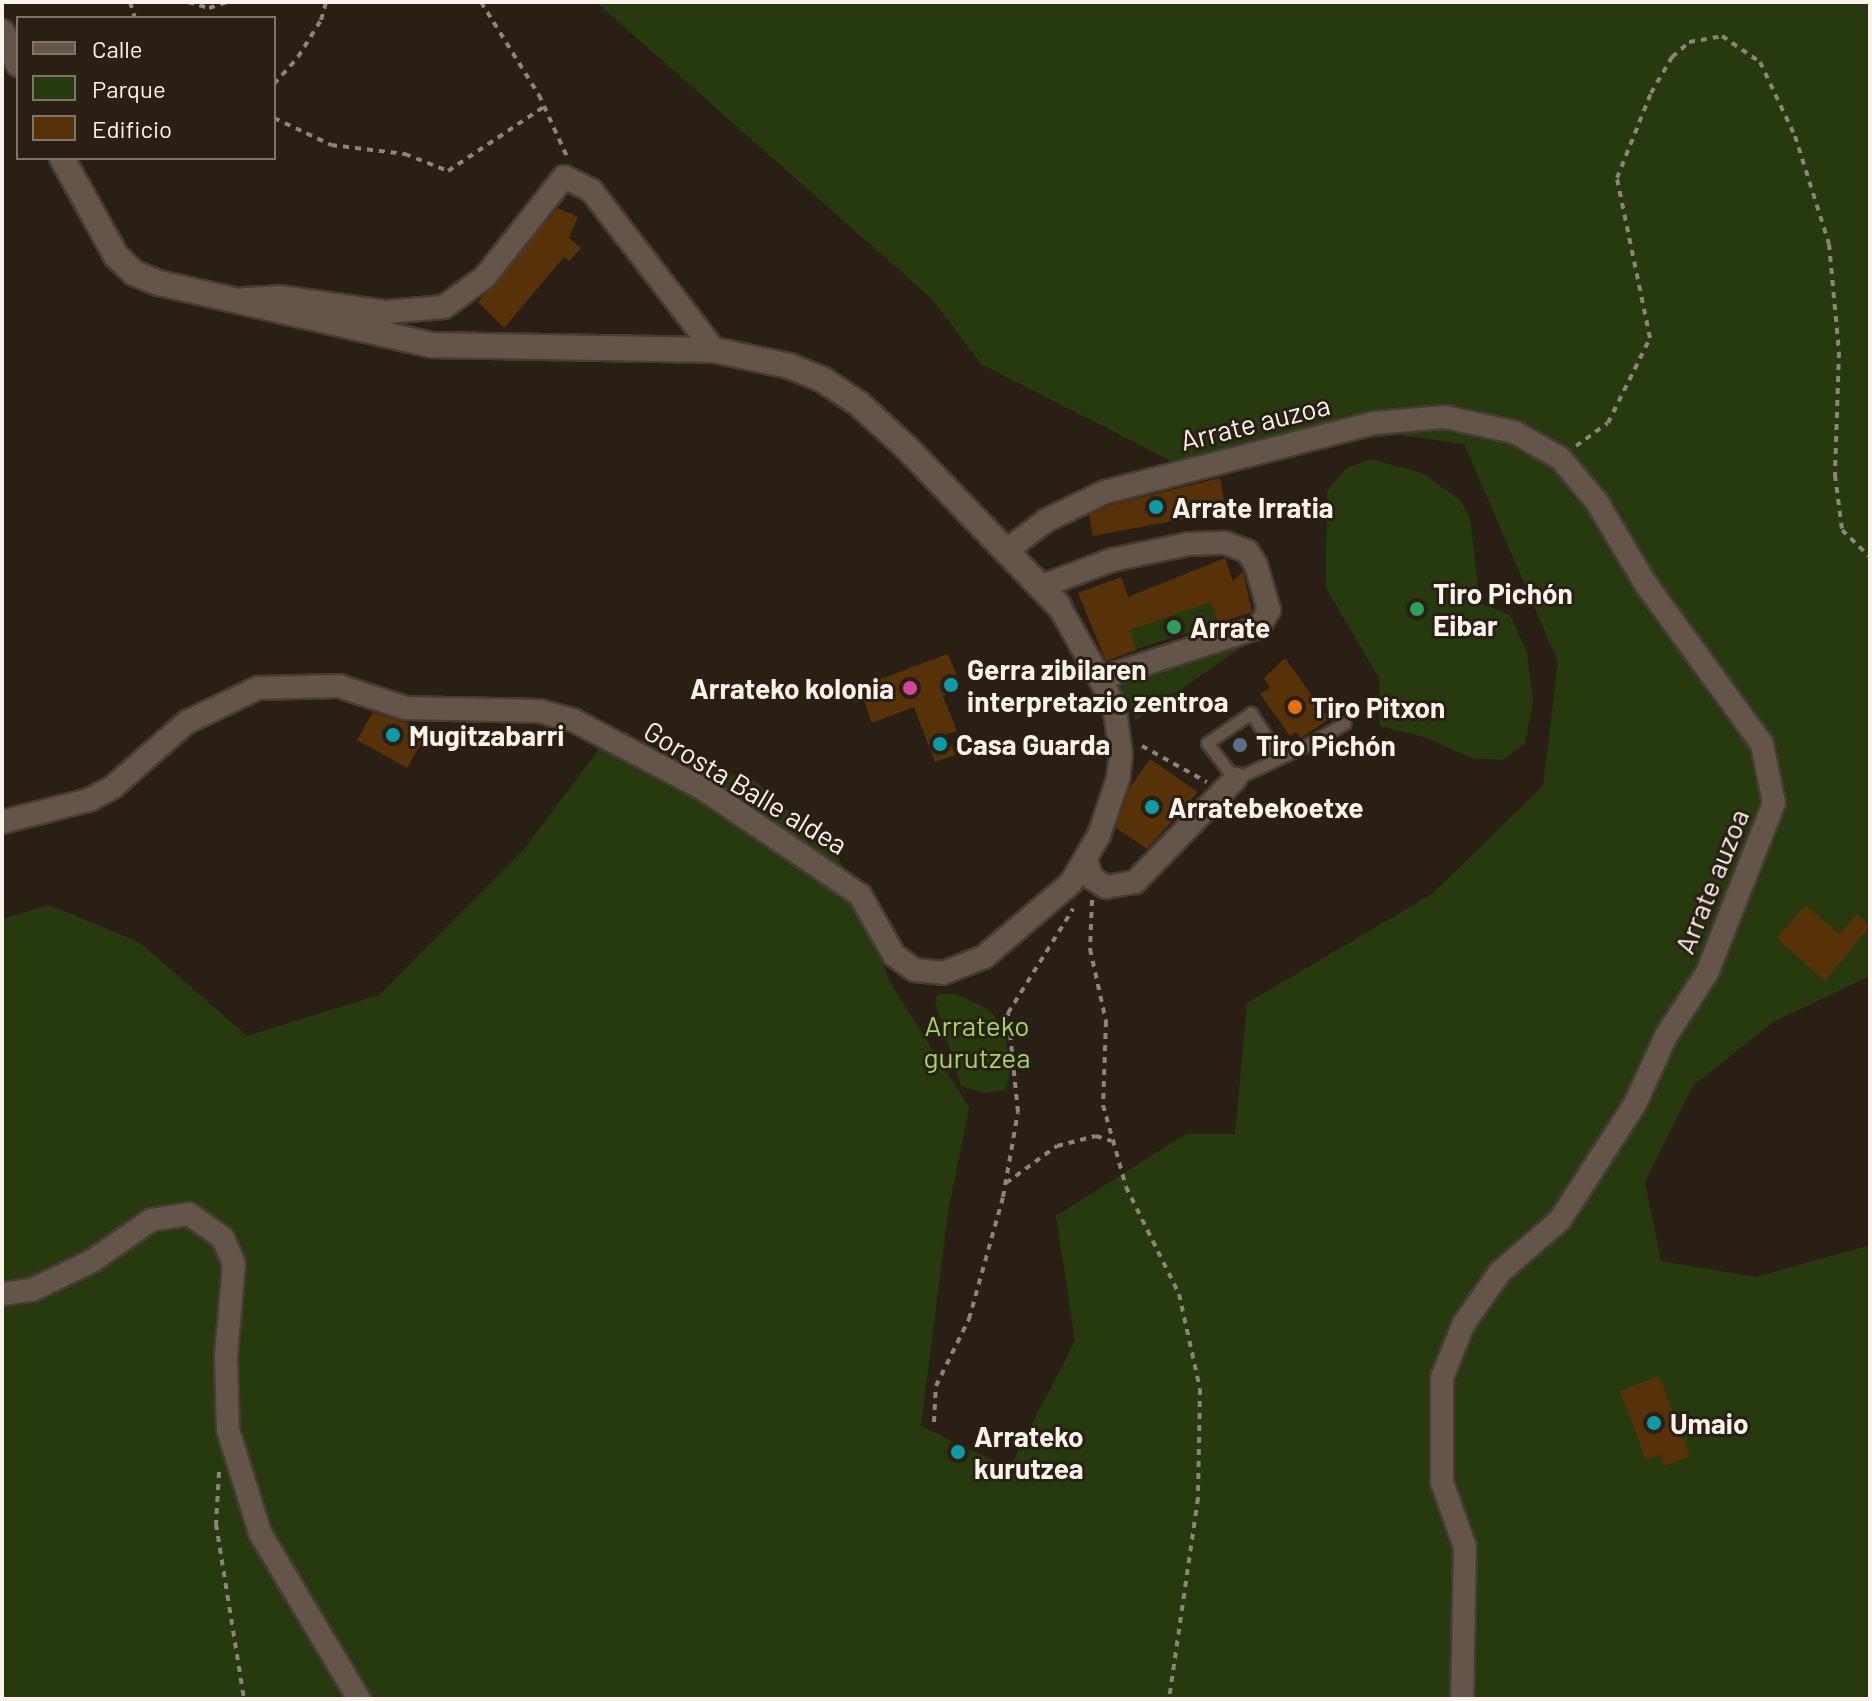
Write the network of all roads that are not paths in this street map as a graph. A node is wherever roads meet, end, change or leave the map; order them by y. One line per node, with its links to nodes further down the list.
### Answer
1 (2, 32): 2 (street)
2 (16, 60)
3 (63, 160): 4 (street)
4 (240, 300): 5 (street); 5 (street)
5 (714, 350): 6 (street)
6 (1007, 550): 7 (street); 17 (street, Arrate auzoa)
7 (1042, 586): 8 (street); 9 (street)
8 (1059, 606): 9 (street, Gorosta Balle aldea)
9 (1101, 678): 14 (street, Gorosta Balle aldea)
10 (1345, 723): 11 (lane)
11 (1280, 758): 12 (lane); 12 (lane)
12 (1228, 784): 14 (street)
13 (2, 822): 14 (street, Gorosta Balle aldea)
14 (1089, 869)
15 (2, 1294): 16 (street)
16 (359, 1699)
17 (1462, 1699)

